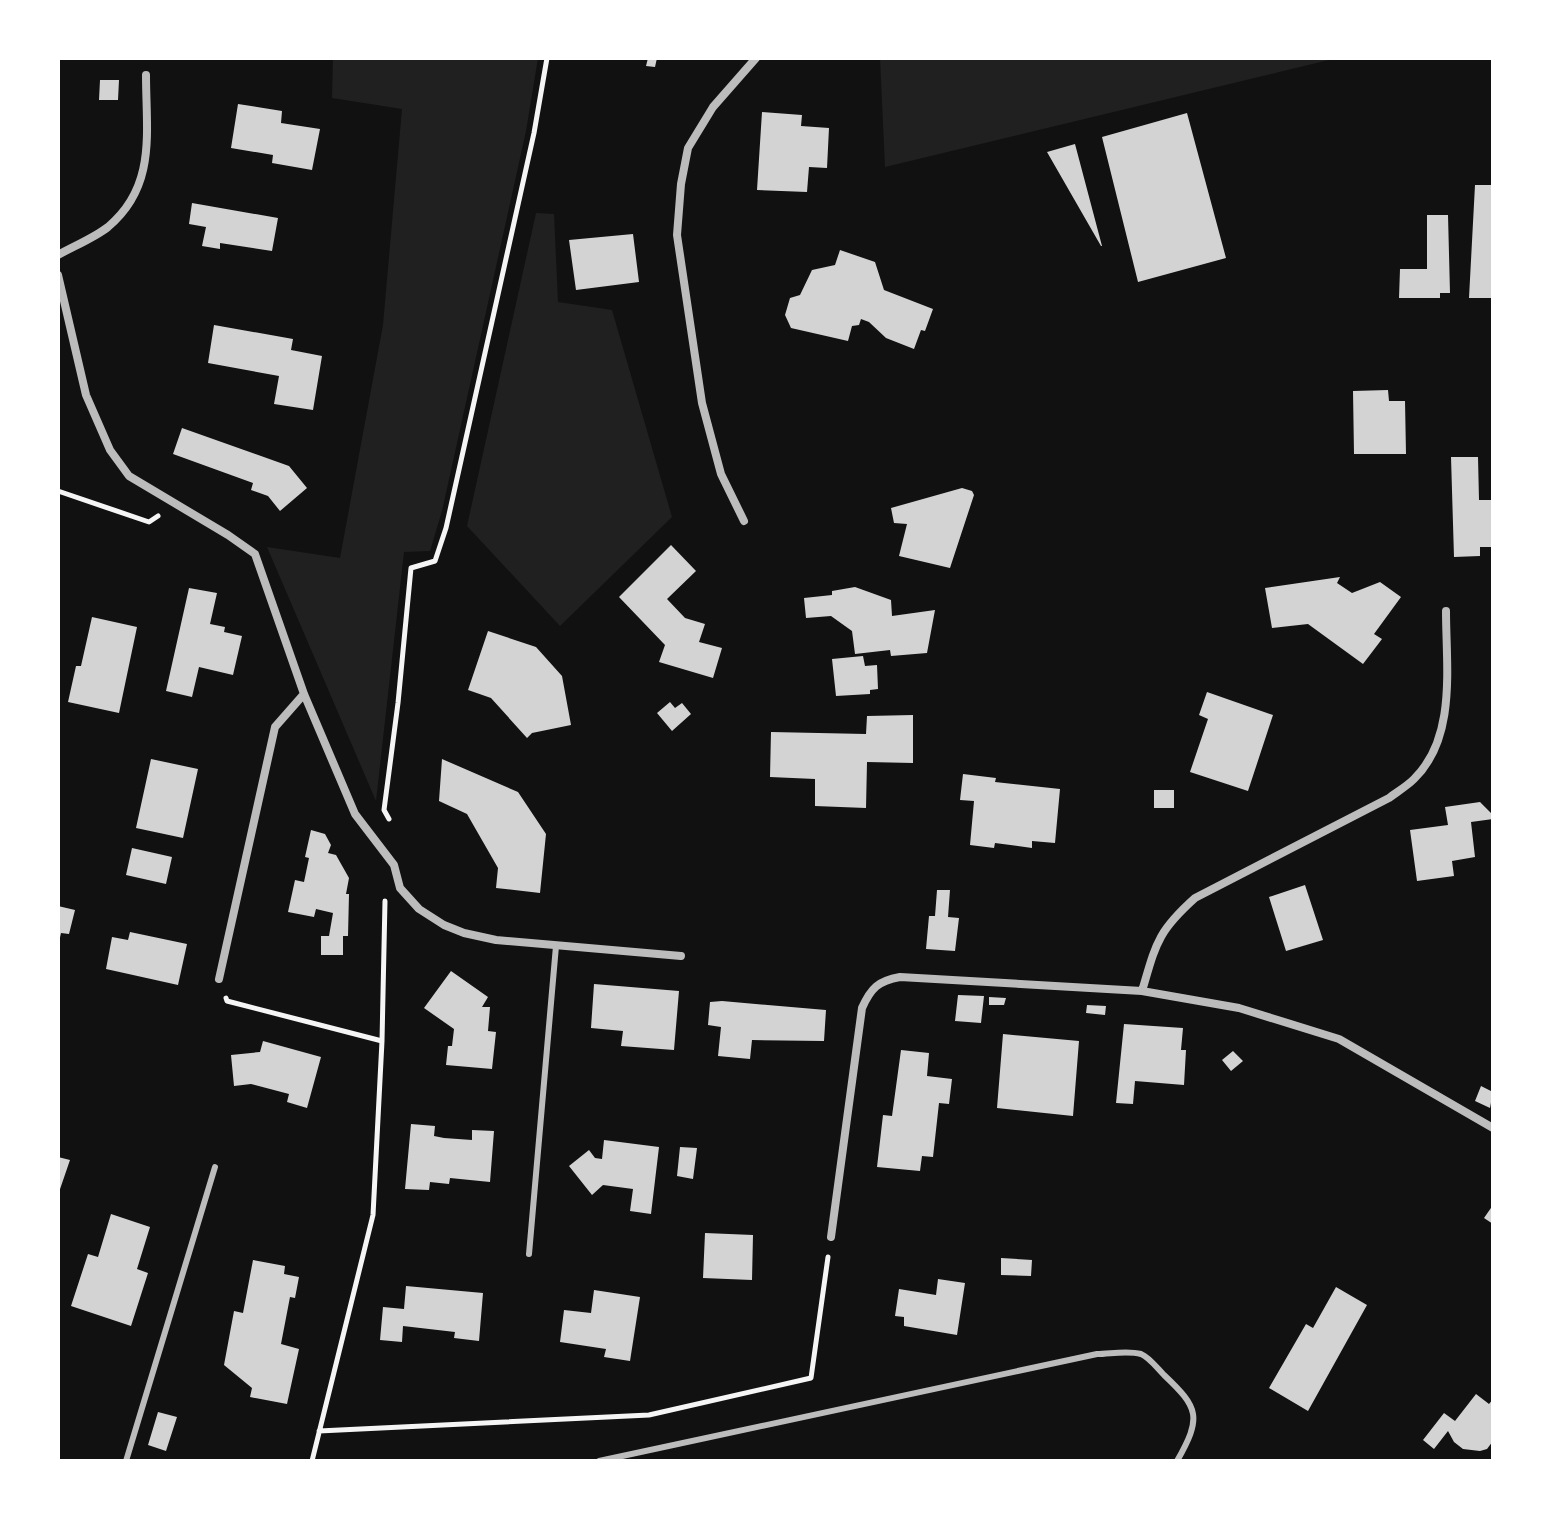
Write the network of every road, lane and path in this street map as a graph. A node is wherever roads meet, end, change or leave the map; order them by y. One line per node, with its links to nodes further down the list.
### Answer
1 (547, 58): 11 (path)
2 (756, 58): 8 (street)
3 (146, 75): 4 (street)
4 (58, 255)
5 (58, 275): 7 (street)
6 (58, 491): 7 (path)
7 (176, 505): 10 (street)
8 (744, 521)
9 (1446, 611): 16 (street)
10 (304, 694): 12 (street); 15 (street)
11 (390, 821)
12 (400, 888): 13 (street); 17 (path)
13 (556, 946): 14 (street); 21 (lane)
14 (681, 956)
15 (219, 979): 17 (path)
16 (1142, 991): 18 (street); 20 (street)
17 (382, 1041): 22 (path)
18 (1493, 1128)
19 (215, 1167): 23 (lane)
20 (831, 1237): 22 (path)
21 (529, 1254)
22 (319, 1431): 24 (path)
23 (126, 1461)
24 (312, 1461)
25 (599, 1461): 26 (lane)
26 (1177, 1461)

